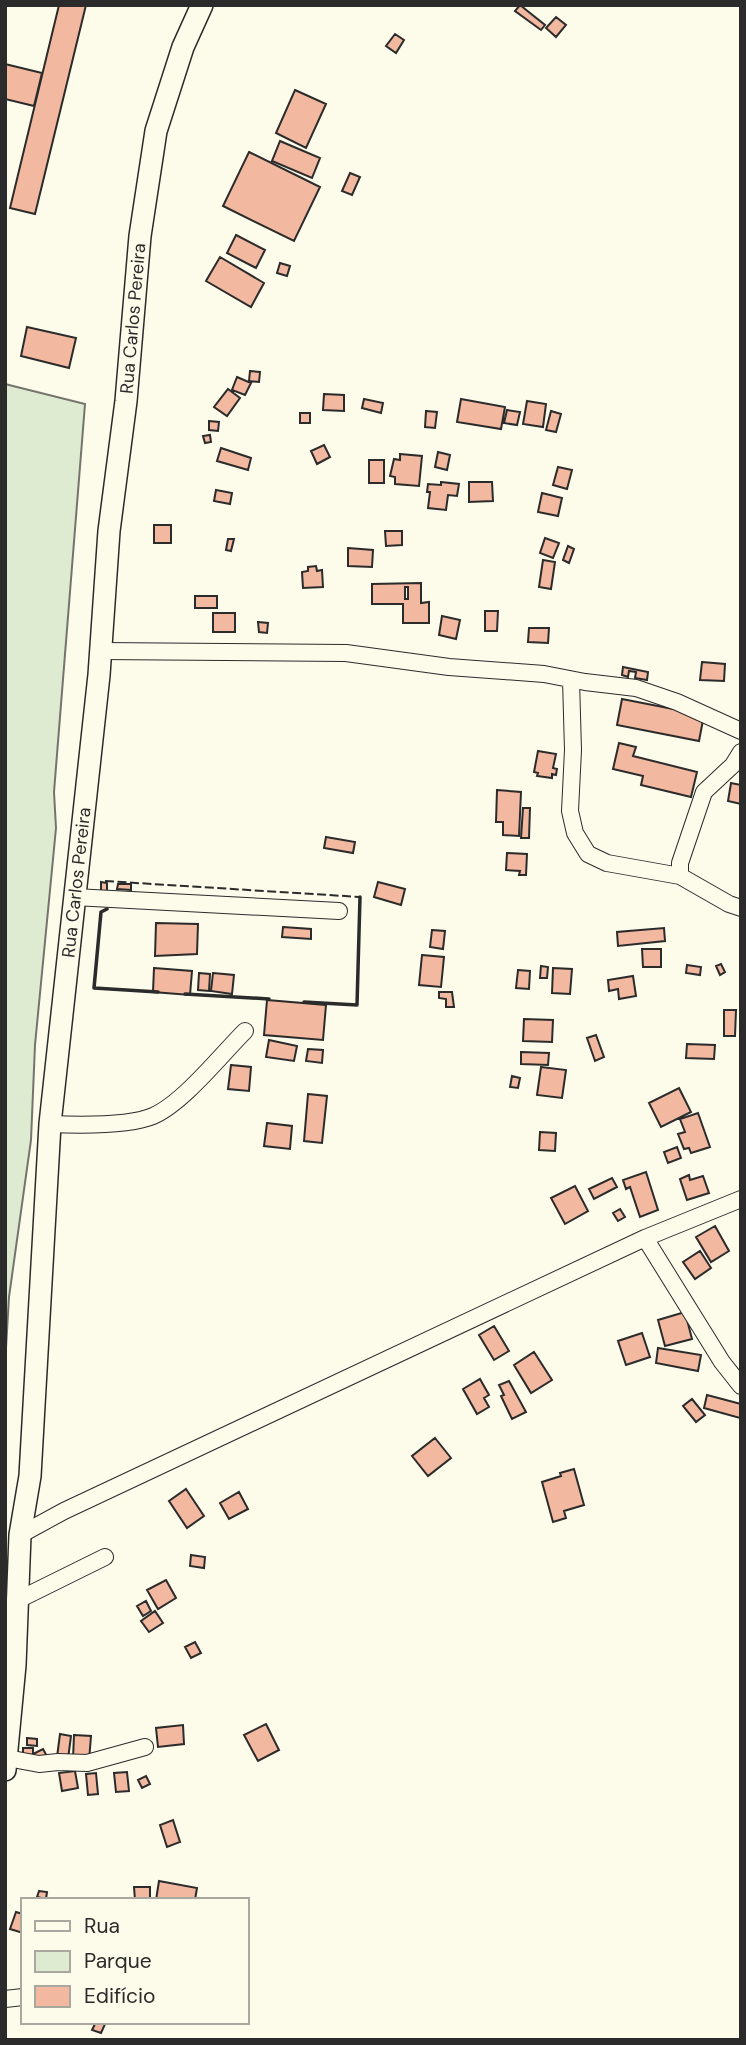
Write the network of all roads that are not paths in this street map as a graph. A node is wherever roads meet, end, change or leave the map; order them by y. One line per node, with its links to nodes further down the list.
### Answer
1 (202, 5): 2 (main road, Rua Carlos Pereira)
2 (101, 651): 3 (street); 7 (main road, Rua Carlos Pereira)
3 (571, 680): 4 (street); 6 (street)
4 (741, 731)
5 (741, 752): 6 (street)
6 (680, 876): 8 (street)
7 (74, 897): 9 (street); 11 (main road, Rua Carlos Pereira)
8 (741, 908)
9 (339, 911)
10 (245, 1031): 11 (street)
11 (50, 1124): 15 (main road, Rua Carlos Pereira)
12 (741, 1199): 13 (street)
13 (645, 1238): 14 (street); 15 (street)
14 (741, 1385)
15 (20, 1535): 17 (main road, Rua Carlos Pereira)
16 (105, 1557): 17 (street)
17 (18, 1600): 19 (main road, Rua Carlos Pereira)
18 (145, 1746): 19 (street)
19 (6, 1764)

